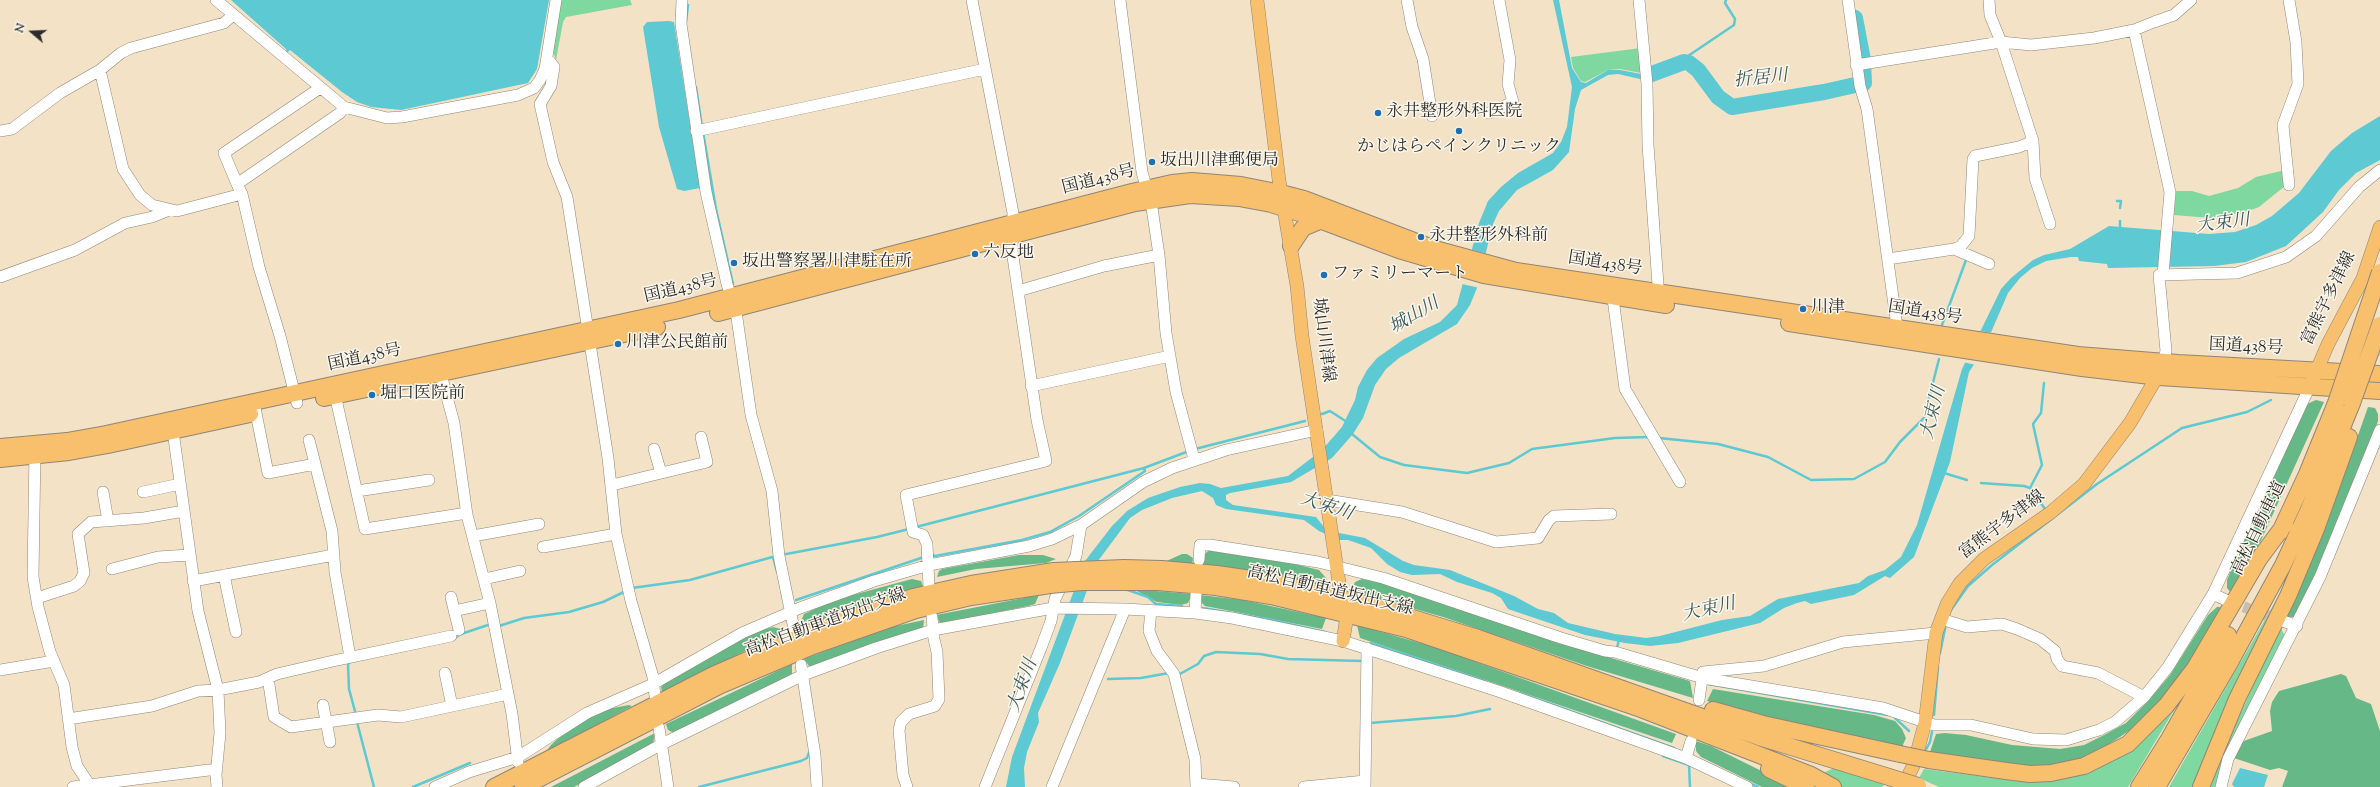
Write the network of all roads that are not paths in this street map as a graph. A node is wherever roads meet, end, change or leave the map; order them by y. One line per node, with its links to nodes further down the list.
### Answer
1 (216, 0): 14 (street)
2 (556, 0): 17 (street)
3 (682, 0): 25 (street)
4 (972, 0): 19 (street)
5 (1120, 0): 31 (street)
6 (1257, 0): 32 (main road, 城山川津線)
7 (1407, 0): 24 (street)
8 (1498, 0): 23 (street)
9 (1639, 0): 49 (street)
10 (1848, 0): 18 (street)
11 (1989, 0): 16 (street)
12 (2192, 0): 15 (street)
13 (2289, 0): 29 (street)
14 (233, 15): 20 (street); 21 (street)
15 (2134, 30): 16 (street); 45 (street)
16 (2001, 42): 18 (street); 27 (street)
17 (547, 58): 22 (street); 53 (street)
18 (1861, 64): 41 (street)
19 (985, 69): 25 (street); 37 (street)
20 (100, 70): 26 (street); 33 (street)
21 (320, 88): 22 (street); 30 (street)
22 (344, 107): 30 (street)
23 (1489, 113)
24 (1432, 116)
25 (700, 130): 50 (street)
26 (0, 131)
27 (2033, 141): 35 (street); 39 (street)
28 (2380, 170): 45 (street)
29 (2289, 185)
30 (240, 189): 33 (street); 63 (street)
31 (1148, 194): 32 (highway, 国道438号); 37 (highway, 国道438号); 40 (street)
32 (1282, 200): 34 (highway, 国道438号); 38 (main road, 城山川津線); 43 (highway, 国道438号)
33 (167, 211): 46 (street)
34 (1322, 220): 38 (highway); 43 (highway, 国道438号)
35 (2050, 224)
36 (2380, 227): 59 (main road, 富熊宇多津線)
37 (1012, 229): 47 (street); 50 (highway, 国道438号)
38 (1291, 246): 67 (main road, 城山川津線)
39 (1954, 249): 41 (street); 42 (street)
40 (1159, 255): 47 (street); 55 (street)
41 (1888, 259): 52 (street)
42 (1989, 264)
43 (1466, 265): 48 (highway, 国道438号)
44 (2380, 272): 64 (highway, 高松自動車道, bridge)
45 (2163, 273): 57 (street)
46 (0, 277)
47 (1018, 291): 60 (street)
48 (1612, 291): 49 (highway, 国道438号); 79 (street)
49 (1659, 298): 52 (highway, 国道438号)
50 (733, 303): 53 (highway, 国道438号); 120 (street)
51 (2380, 325): 64 (highway, 高松自動車道, bridge)
52 (1898, 335): 57 (highway, 国道438号)
53 (588, 336): 56 (highway, 国道438号); 81 (street)
54 (2380, 344): 64 (highway)
55 (1170, 356): 60 (street); 74 (street)
56 (439, 369): 61 (highway, 国道438号); 87 (street)
57 (2161, 369): 59 (highway, 国道438号); 123 (main road, 富熊宇多津線)
58 (2380, 374): 59 (highway, 国道438号)
59 (2313, 379): 62 (highway, 国道438号); 111 (street)
60 (1031, 386): 100 (street)
61 (334, 391): 63 (highway, 国道438号); 84 (street)
62 (2380, 391)
63 (296, 398): 65 (highway, 国道438号)
64 (2349, 403): 91 (highway, 高松自動車道); 180 (highway, 高松自動車道); 181 (highway)
65 (255, 407): 66 (highway, 国道438号); 76 (street)
66 (172, 425): 73 (highway, 国道438号); 80 (street)
67 (1317, 430): 74 (street); 85 (main road, 城山川津線)
68 (2380, 430): 126 (street)
69 (701, 437): 77 (street)
70 (309, 440): 76 (street)
71 (0, 447): 73 (highway, 国道438号)
72 (654, 449): 77 (street)
73 (35, 450): 75 (highway, 国道438号); 113 (street)
74 (1192, 453): 92 (street)
75 (0, 459)
76 (315, 464): 96 (street)
77 (661, 473): 81 (street)
78 (429, 480): 84 (street)
79 (1680, 482)
80 (180, 484): 83 (street); 86 (street)
81 (612, 485): 93 (street)
82 (102, 492): 89 (street)
83 (143, 492)
84 (357, 492): 87 (street)
85 (1328, 503): 88 (street); 99 (main road, 城山川津線)
86 (184, 511): 89 (street); 97 (street)
87 (467, 513): 94 (street)
88 (1611, 514)
89 (108, 521): 113 (street)
90 (539, 524): 94 (street)
91 (2285, 524): 138 (highway, bridge); 179 (highway, 高松自動車道)
92 (1081, 525): 100 (street); 116 (street)
93 (616, 534): 95 (street); 141 (street)
94 (473, 536): 106 (street)
95 (543, 547)
96 (334, 554): 103 (street); 133 (street)
97 (189, 555): 101 (street); 107 (street)
98 (1199, 560): 99 (street)
99 (1337, 564): 109 (main road, 城山川津線); 140 (street)
100 (929, 565): 108 (street); 120 (street)
101 (112, 569)
102 (520, 571): 106 (street)
103 (224, 575): 107 (street); 129 (street)
104 (1159, 576): 105 (highway, 高松自動車道坂出支線, bridge); 138 (highway, 高松自動車道坂出支線); 153 (highway, 高松自動車道坂出支線)
105 (1052, 578): 165 (highway, 高松自動車道坂出支線); 166 (highway, 高松自動車道坂出支線)
106 (484, 579): 115 (street)
107 (193, 580): 142 (street)
108 (929, 587)
109 (1340, 589)
110 (1196, 594): 121 (street)
111 (2213, 594): 114 (street); 145 (street)
112 (451, 597): 119 (street)
113 (36, 598): 134 (street)
114 (2228, 601)
115 (490, 603): 119 (street); 143 (street)
116 (1056, 608): 117 (street); 128 (street); 171 (street)
117 (1124, 609): 118 (street); 172 (street)
118 (1151, 610): 121 (street); 160 (street)
119 (454, 611): 133 (street)
120 (791, 612): 127 (street); 141 (street)
121 (1195, 613): 131 (street)
122 (932, 617): 128 (street)
123 (1945, 620): 130 (main road, 富熊宇多津線); 145 (street)
124 (2283, 621): 126 (street)
125 (1346, 622): 131 (main road)
126 (2297, 626): 182 (street)
127 (794, 629)
128 (933, 630): 136 (street); 170 (street)
129 (236, 632)
130 (1936, 633): 140 (street); 150 (main road, 富熊宇多津線)
131 (1343, 641): 132 (street)
132 (1367, 648): 156 (street); 159 (street)
133 (350, 657): 139 (street)
134 (54, 661): 135 (street); 149 (street)
135 (0, 670)
136 (802, 670): 155 (street); 169 (street)
137 (445, 673): 148 (street)
138 (1587, 675): 178 (highway, bridge)
139 (268, 678): 142 (street); 151 (street)
140 (1702, 681): 146 (street); 150 (street)
141 (653, 684): 144 (street); 157 (street)
142 (218, 690): 149 (street); 158 (street)
143 (508, 694): 148 (street); 157 (street)
144 (654, 696)
145 (2144, 697): 150 (street)
146 (1699, 700)
147 (323, 705): 151 (street)
148 (452, 706): 151 (street)
149 (68, 719): 161 (street)
150 (1925, 723): 178 (main road, 富熊宇多津線)
151 (326, 724): 154 (street)
152 (659, 728): 155 (street)
153 (1694, 737): 156 (street); 176 (highway); 177 (highway)
154 (330, 742)
155 (662, 744): 167 (street); 168 (street)
156 (1686, 758): 175 (street)
157 (518, 761): 164 (street)
158 (217, 769): 161 (street); 163 (street)
159 (1365, 784): 174 (street)
160 (1196, 785): 173 (street)
161 (90, 786): 162 (street)
162 (73, 787)
163 (217, 787)
164 (435, 787)
165 (494, 787)
166 (523, 787)
167 (584, 787)
168 (668, 787)
169 (817, 787)
170 (907, 787)
171 (985, 787)
172 (1052, 787)
173 (1234, 787)
174 (1304, 787)
175 (1747, 787)
176 (1806, 787)
177 (1833, 787)
178 (1914, 787)
179 (2139, 787)
180 (2157, 787)
181 (2201, 787)
182 (2221, 787)

